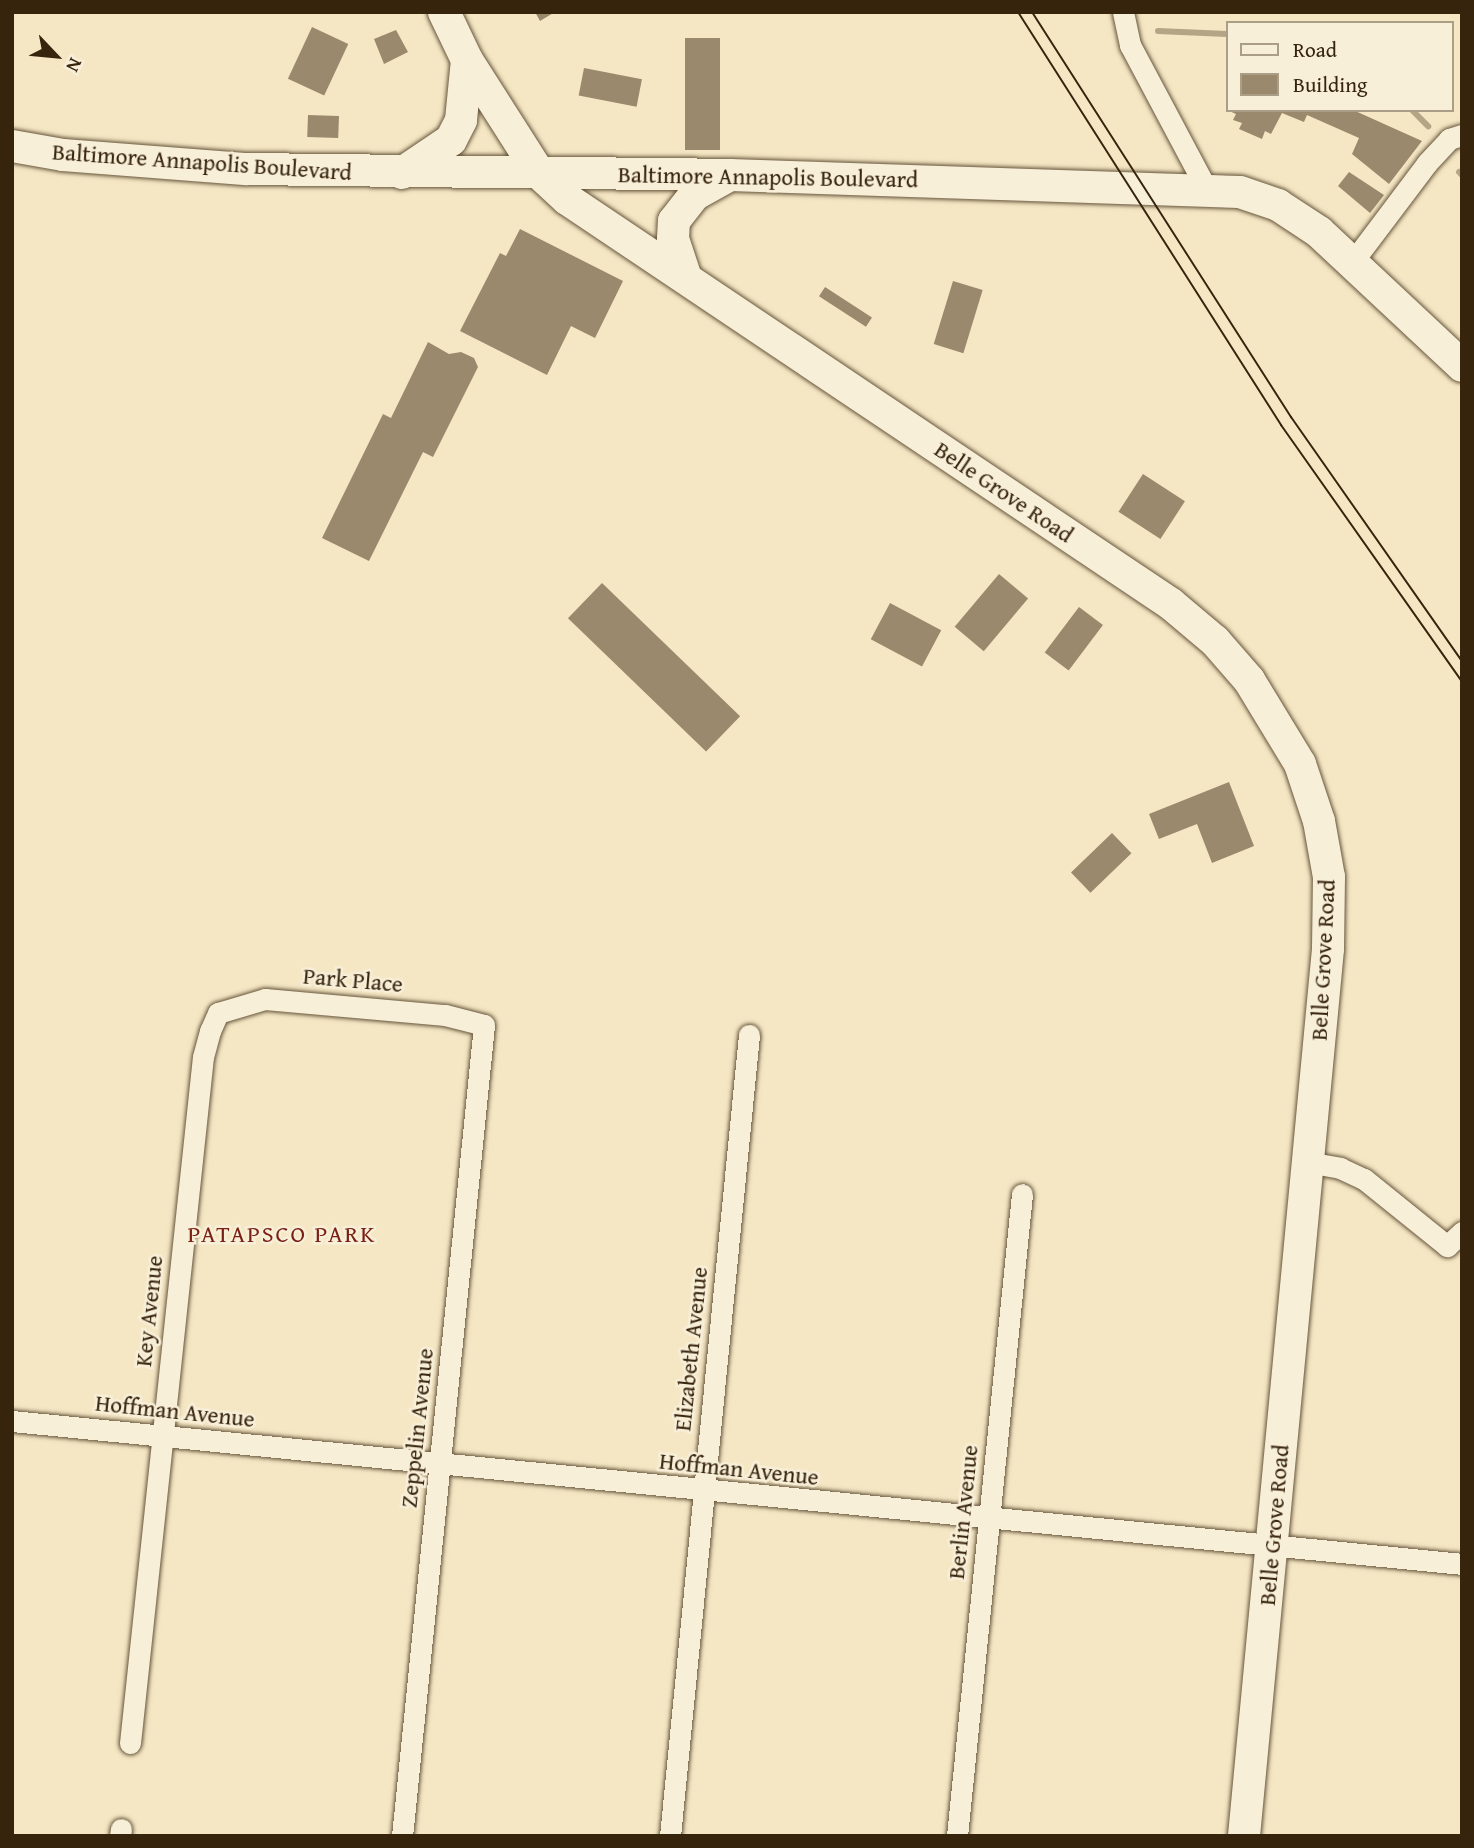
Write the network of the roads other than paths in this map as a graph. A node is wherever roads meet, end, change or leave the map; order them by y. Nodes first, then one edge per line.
1 (444, 12) edge
2 (1123, 12) edge
3 (467, 60) junction
4 (1462, 135) edge
5 (12, 146) edge
6 (402, 173) junction
7 (539, 173) junction
8 (730, 175) junction
9 (1206, 188) junction
10 (1354, 260) junction
11 (686, 278) junction
12 (1462, 366) edge
13 (219, 1013) joint
14 (484, 1025) joint
15 (749, 1035) dead end
16 (1307, 1163) junction
17 (1022, 1194) dead end
18 (1462, 1232) edge
19 (12, 1421) edge
20 (162, 1436) junction
21 (440, 1465) junction
22 (704, 1492) junction
23 (989, 1519) junction
24 (1272, 1546) junction
25 (1462, 1563) edge
26 (130, 1743) dead end
27 (402, 1836) edge
28 (670, 1836) edge
29 (957, 1836) edge
30 (1244, 1836) edge

1 - 3 main road, Belle Grove Road
2 - 9 street
3 - 6 main road
3 - 7 main road, Belle Grove Road
4 - 10 street
5 - 6 main road, Baltimore Annapolis Boulevard
6 - 7 main road, Baltimore Annapolis Boulevard
7 - 8 main road, Baltimore Annapolis Boulevard
7 - 11 main road, Belle Grove Road
8 - 9 main road, Baltimore Annapolis Boulevard
8 - 11 main road
9 - 10 main road, Baltimore Annapolis Boulevard
10 - 12 main road, Baltimore Annapolis Boulevard
11 - 16 main road, Belle Grove Road
13 - 14 street, Park Place
13 - 20 street, Key Avenue
14 - 21 street, Zeppelin Avenue
15 - 22 street, Elizabeth Avenue
16 - 18 street
16 - 24 main road, Belle Grove Road
17 - 23 street, Berlin Avenue
19 - 20 street, Hoffman Avenue
20 - 21 street, Hoffman Avenue
20 - 26 street, Key Avenue
21 - 22 street, Hoffman Avenue
21 - 27 street, Zeppelin Avenue
22 - 23 street, Hoffman Avenue
22 - 28 street, Elizabeth Avenue
23 - 24 street, Hoffman Avenue
23 - 29 street, Berlin Avenue
24 - 25 street, Hoffman Avenue
24 - 30 main road, Belle Grove Road

